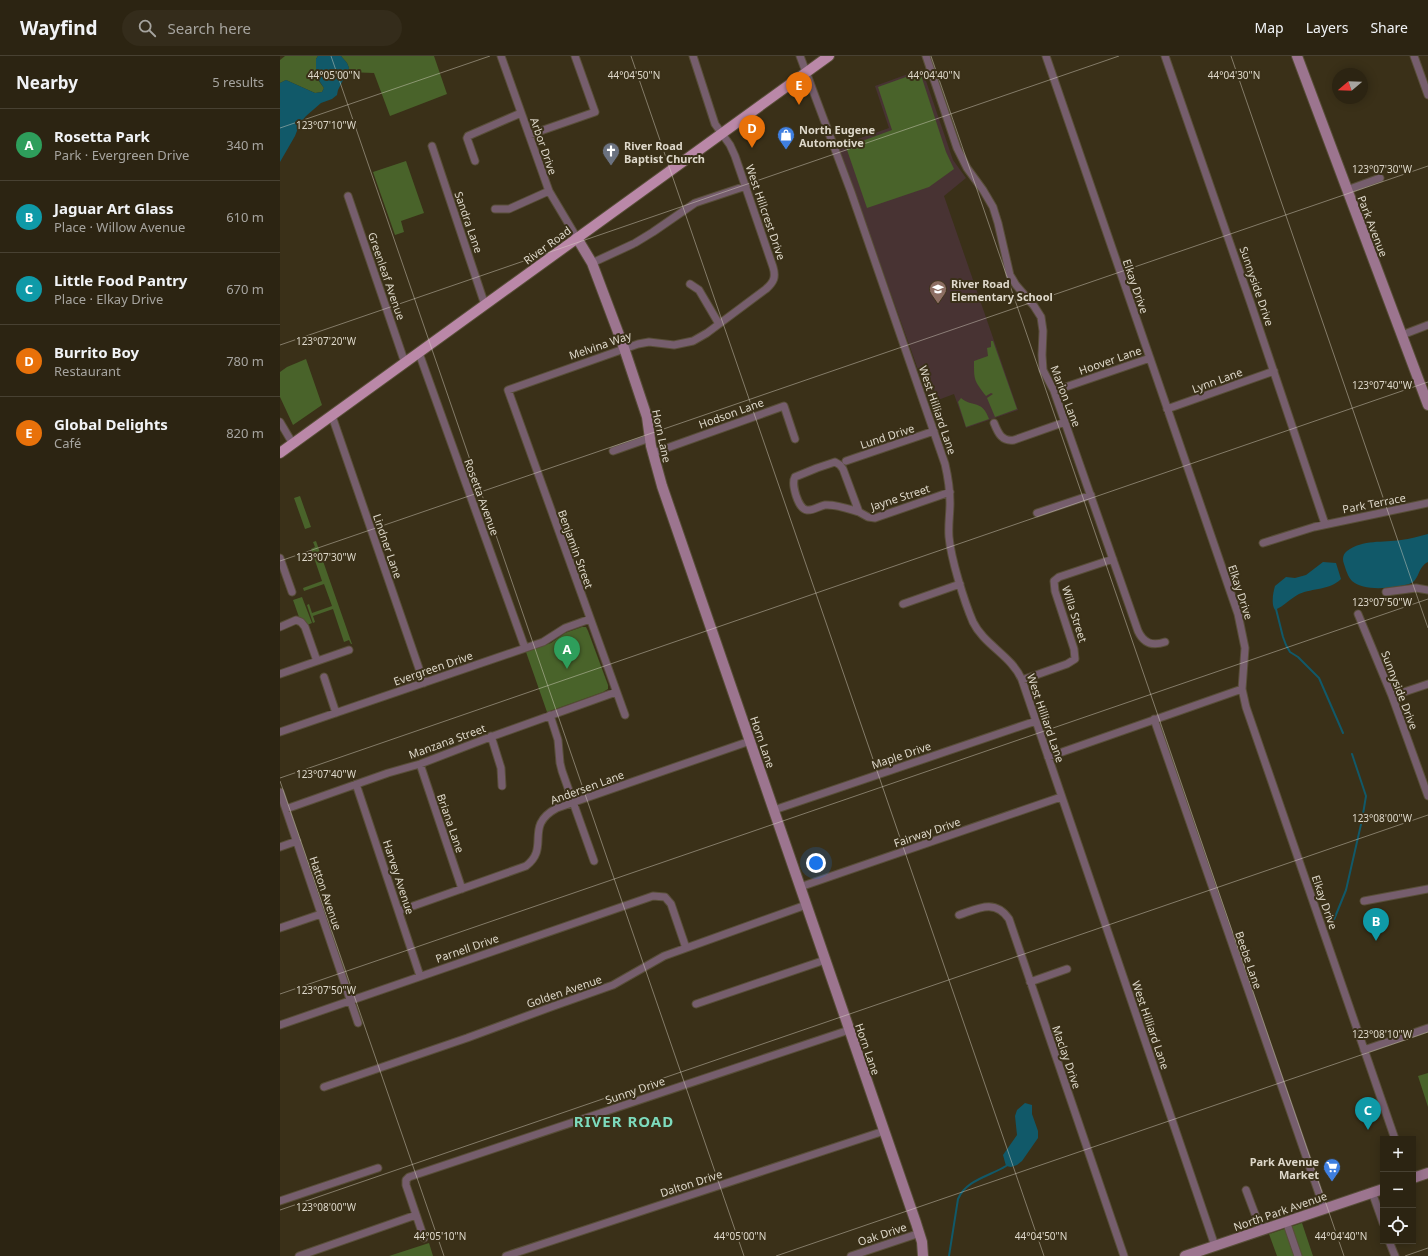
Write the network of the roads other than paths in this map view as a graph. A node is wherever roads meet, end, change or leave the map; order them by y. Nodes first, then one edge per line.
1 (501, 56) edge
2 (576, 56) edge
3 (693, 56) edge
4 (800, 56) edge
5 (829, 56) edge
6 (926, 56) edge
7 (1046, 56) edge
8 (1165, 56) edge
9 (1297, 56) edge
10 (1414, 56) edge
11 (806, 73) junction
12 (1428, 95) edge
13 (521, 113) junction
14 (722, 134) junction
15 (529, 135) junction
16 (432, 146) dead end
17 (475, 161) dead end
18 (1380, 178) dead end
19 (746, 186) junction
20 (1347, 190) junction
21 (549, 191) junction
22 (348, 196) dead end
23 (495, 209) dead end
24 (577, 238) junction
25 (592, 263) junction
26 (775, 277) joint
27 (690, 284) dead end
28 (485, 305) junction
29 (719, 324) junction
30 (1428, 325) edge
31 (1402, 335) junction
32 (624, 348) junction
33 (418, 353) junction
34 (1150, 358) junction
35 (405, 363) junction
36 (1274, 371) junction
37 (508, 390) joint
38 (1054, 391) junction
39 (1428, 405) edge
40 (1167, 409) junction
41 (332, 416) junction
42 (280, 422) edge
43 (1065, 422) junction
44 (994, 423) dead end
45 (934, 431) junction
46 (650, 438) junction
47 (795, 439) dead end
48 (293, 444) junction
49 (613, 451) dead end
50 (280, 453) edge
51 (653, 453) junction
52 (846, 461) dead end
53 (950, 492) junction
54 (1091, 495) junction
55 (1428, 503) edge
56 (859, 512) junction
57 (1037, 513) dead end
58 (1325, 524) junction
59 (1263, 543) dead end
60 (280, 558) edge
61 (1113, 559) junction
62 (960, 584) junction
63 (1428, 590) edge
64 (292, 592) dead end
65 (1386, 592) dead end
66 (903, 604) dead end
67 (1358, 614) dead end
68 (590, 619) junction
69 (280, 626) edge
70 (1165, 642) dead end
71 (525, 648) junction
72 (349, 650) dead end
73 (317, 661) junction
74 (280, 674) edge
75 (324, 677) dead end
76 (1022, 680) junction
77 (424, 683) junction
78 (1428, 684) edge
79 (1242, 689) junction
80 (616, 692) junction
81 (1392, 696) junction
82 (336, 713) junction
83 (550, 715) junction
84 (625, 715) dead end
85 (1154, 719) junction
86 (1036, 721) junction
87 (280, 732) edge
88 (491, 736) junction
89 (750, 741) junction
90 (1048, 756) junction
91 (420, 764) junction
92 (356, 784) junction
93 (502, 786) dead end
94 (280, 792) edge
95 (1428, 796) edge
96 (1061, 797) junction
97 (574, 802) junction
98 (286, 809) junction
99 (774, 810) junction
100 (297, 841) junction
101 (280, 847) edge
102 (594, 861) dead end
103 (800, 887) junction
104 (1428, 888) edge
105 (462, 889) junction
106 (1364, 901) dead end
107 (806, 905) junction
108 (399, 911) junction
109 (321, 914) junction
110 (959, 915) dead end
111 (280, 928) edge
112 (686, 948) junction
113 (825, 960) junction
114 (1067, 969) dead end
115 (420, 976) junction
116 (1030, 982) junction
117 (350, 1001) junction
118 (696, 1004) dead end
119 (358, 1023) dead end
120 (280, 1025) edge
121 (1428, 1028) edge
122 (849, 1030) junction
123 (1364, 1050) junction
124 (324, 1087) dead end
125 (884, 1131) junction
126 (1394, 1136) edge
127 (378, 1168) dead end
128 (1428, 1173) edge
129 (1416, 1177) edge
130 (1246, 1190) dead end
131 (1380, 1190) edge
132 (1372, 1192) junction
133 (280, 1202) edge
134 (1324, 1208) junction
135 (416, 1215) junction
136 (1380, 1215) edge
137 (1286, 1222) junction
138 (1261, 1230) junction
139 (920, 1233) junction
140 (424, 1238) dead end
141 (1391, 1244) edge
142 (1215, 1246) junction
143 (299, 1256) edge
144 (506, 1256) edge
145 (851, 1256) edge
146 (923, 1256) edge
147 (1124, 1256) edge
148 (1185, 1256) edge
149 (1298, 1256) edge
150 (1395, 1256) edge

1 - 13 street, Arbor Drive
2 - 15 street
3 - 14 street, West Hillcrest Drive
4 - 11 street, West Hilliard Lane
5 - 11 main road, River Road
6 - 38 street, Marion Lane
7 - 34 street, Elkay Drive
8 - 36 street, Sunnyside Drive
9 - 20 street, Park Avenue
10 - 12 street
11 - 14 main road, River Road
11 - 45 street, West Hilliard Lane
13 - 15 street, Arbor Drive
13 - 17 street
14 - 19 street, West Hillcrest Drive
14 - 24 main road, River Road
15 - 21 street, Arbor Drive
16 - 28 street, Sandra Lane
18 - 20 street
19 - 25 street
19 - 26 street, West Hillcrest Drive
20 - 31 street, Park Avenue
21 - 23 street
21 - 24 street, Arbor Drive
22 - 35 street, Greenleaf Avenue
24 - 25 street, Horn Lane
24 - 28 main road, River Road
25 - 32 street, Horn Lane
26 - 29 street, Melvina Way
27 - 29 street
28 - 33 main road, River Road
29 - 32 street, Melvina Way
30 - 31 street
31 - 39 street, Park Avenue
32 - 37 street, Melvina Way
32 - 46 street, Horn Lane
33 - 35 main road, River Road
33 - 71 street, Rosetta Avenue
34 - 38 street, Hoover Lane
34 - 40 street, Elkay Drive
35 - 41 main road, River Road
36 - 40 street, Lynn Lane
36 - 58 street, Sunnyside Drive
37 - 68 street, Benjamin Street
38 - 43 street, Marion Lane
40 - 79 street, Elkay Drive
41 - 48 main road, River Road
41 - 77 street, Lindner Lane
42 - 48 street
43 - 44 street
43 - 54 street, Marion Lane
45 - 52 street, Lund Drive
45 - 53 street, West Hilliard Lane
46 - 49 street
46 - 51 street, Horn Lane
47 - 51 street, Hodson Lane
48 - 50 main road, River Road
51 - 89 street, Horn Lane
53 - 56 street, Jayne Street
53 - 62 street, West Hilliard Lane
54 - 57 street
54 - 61 street, Marion Lane
55 - 58 street, Park Terrace
56 - 56 street, Jayne Street
58 - 59 street, Park Terrace
60 - 64 street
61 - 70 street, Marion Lane
61 - 76 street, Willa Street
62 - 66 street
62 - 76 street, West Hilliard Lane
63 - 65 street
67 - 81 street, Sunnyside Drive
68 - 71 street, Evergreen Drive
68 - 80 street, Benjamin Street
69 - 73 street
71 - 77 street, Evergreen Drive
72 - 73 street
73 - 74 street
75 - 82 street
76 - 86 street, West Hilliard Lane
77 - 82 street, Evergreen Drive
78 - 81 street
79 - 85 street
79 - 123 street, Elkay Drive
80 - 83 street, Manzana Street
80 - 84 street, Benjamin Street
81 - 95 street, Sunnyside Drive
82 - 87 street, Evergreen Drive
83 - 88 street, Manzana Street
83 - 97 street
85 - 90 street
85 - 134 street, Beebe Lane
86 - 90 street, West Hilliard Lane
86 - 99 street, Maple Drive
88 - 91 street, Manzana Street
88 - 93 street
89 - 97 street, Andersen Lane
89 - 99 street, Horn Lane
90 - 96 street, West Hilliard Lane
91 - 92 street, Manzana Street
91 - 105 street, Briana Lane
92 - 98 street, Manzana Street
92 - 108 street, Harvey Avenue
94 - 98 street, Hatton Avenue
96 - 103 street, Fairway Drive
96 - 142 street, West Hilliard Lane
97 - 102 street
97 - 105 street, Andersen Lane
98 - 100 street, Hatton Avenue
99 - 103 street, Horn Lane
100 - 101 street
100 - 109 street, Hatton Avenue
103 - 107 street, Horn Lane
104 - 106 street
105 - 108 street, Andersen Lane
107 - 112 street, Golden Avenue
107 - 113 street, Horn Lane
108 - 115 street, Harvey Avenue
109 - 111 street
109 - 117 street, Hatton Avenue
110 - 116 street, Maclay Drive
112 - 115 street, Parnell Drive
112 - 124 street, Golden Avenue
113 - 118 street
113 - 122 street, Horn Lane
114 - 116 street
115 - 117 street, Parnell Drive
116 - 147 street, Maclay Drive
117 - 119 street, Hatton Avenue
117 - 120 street, Parnell Drive
121 - 123 street
122 - 125 street, Horn Lane
122 - 135 street, Sunny Drive
123 - 126 street, Elkay Drive
125 - 139 street, Horn Lane
125 - 144 street, Dalton Drive
127 - 133 street
128 - 129 street
130 - 138 street
131 - 132 street, North Park Avenue
132 - 134 street, North Park Avenue
132 - 136 street
134 - 137 street, North Park Avenue
135 - 140 street
135 - 143 street
137 - 138 street, North Park Avenue
137 - 149 street
138 - 142 street, North Park Avenue
139 - 145 street, Oak Drive
139 - 146 street, Horn Lane
141 - 150 street
142 - 148 street, North Park Avenue

